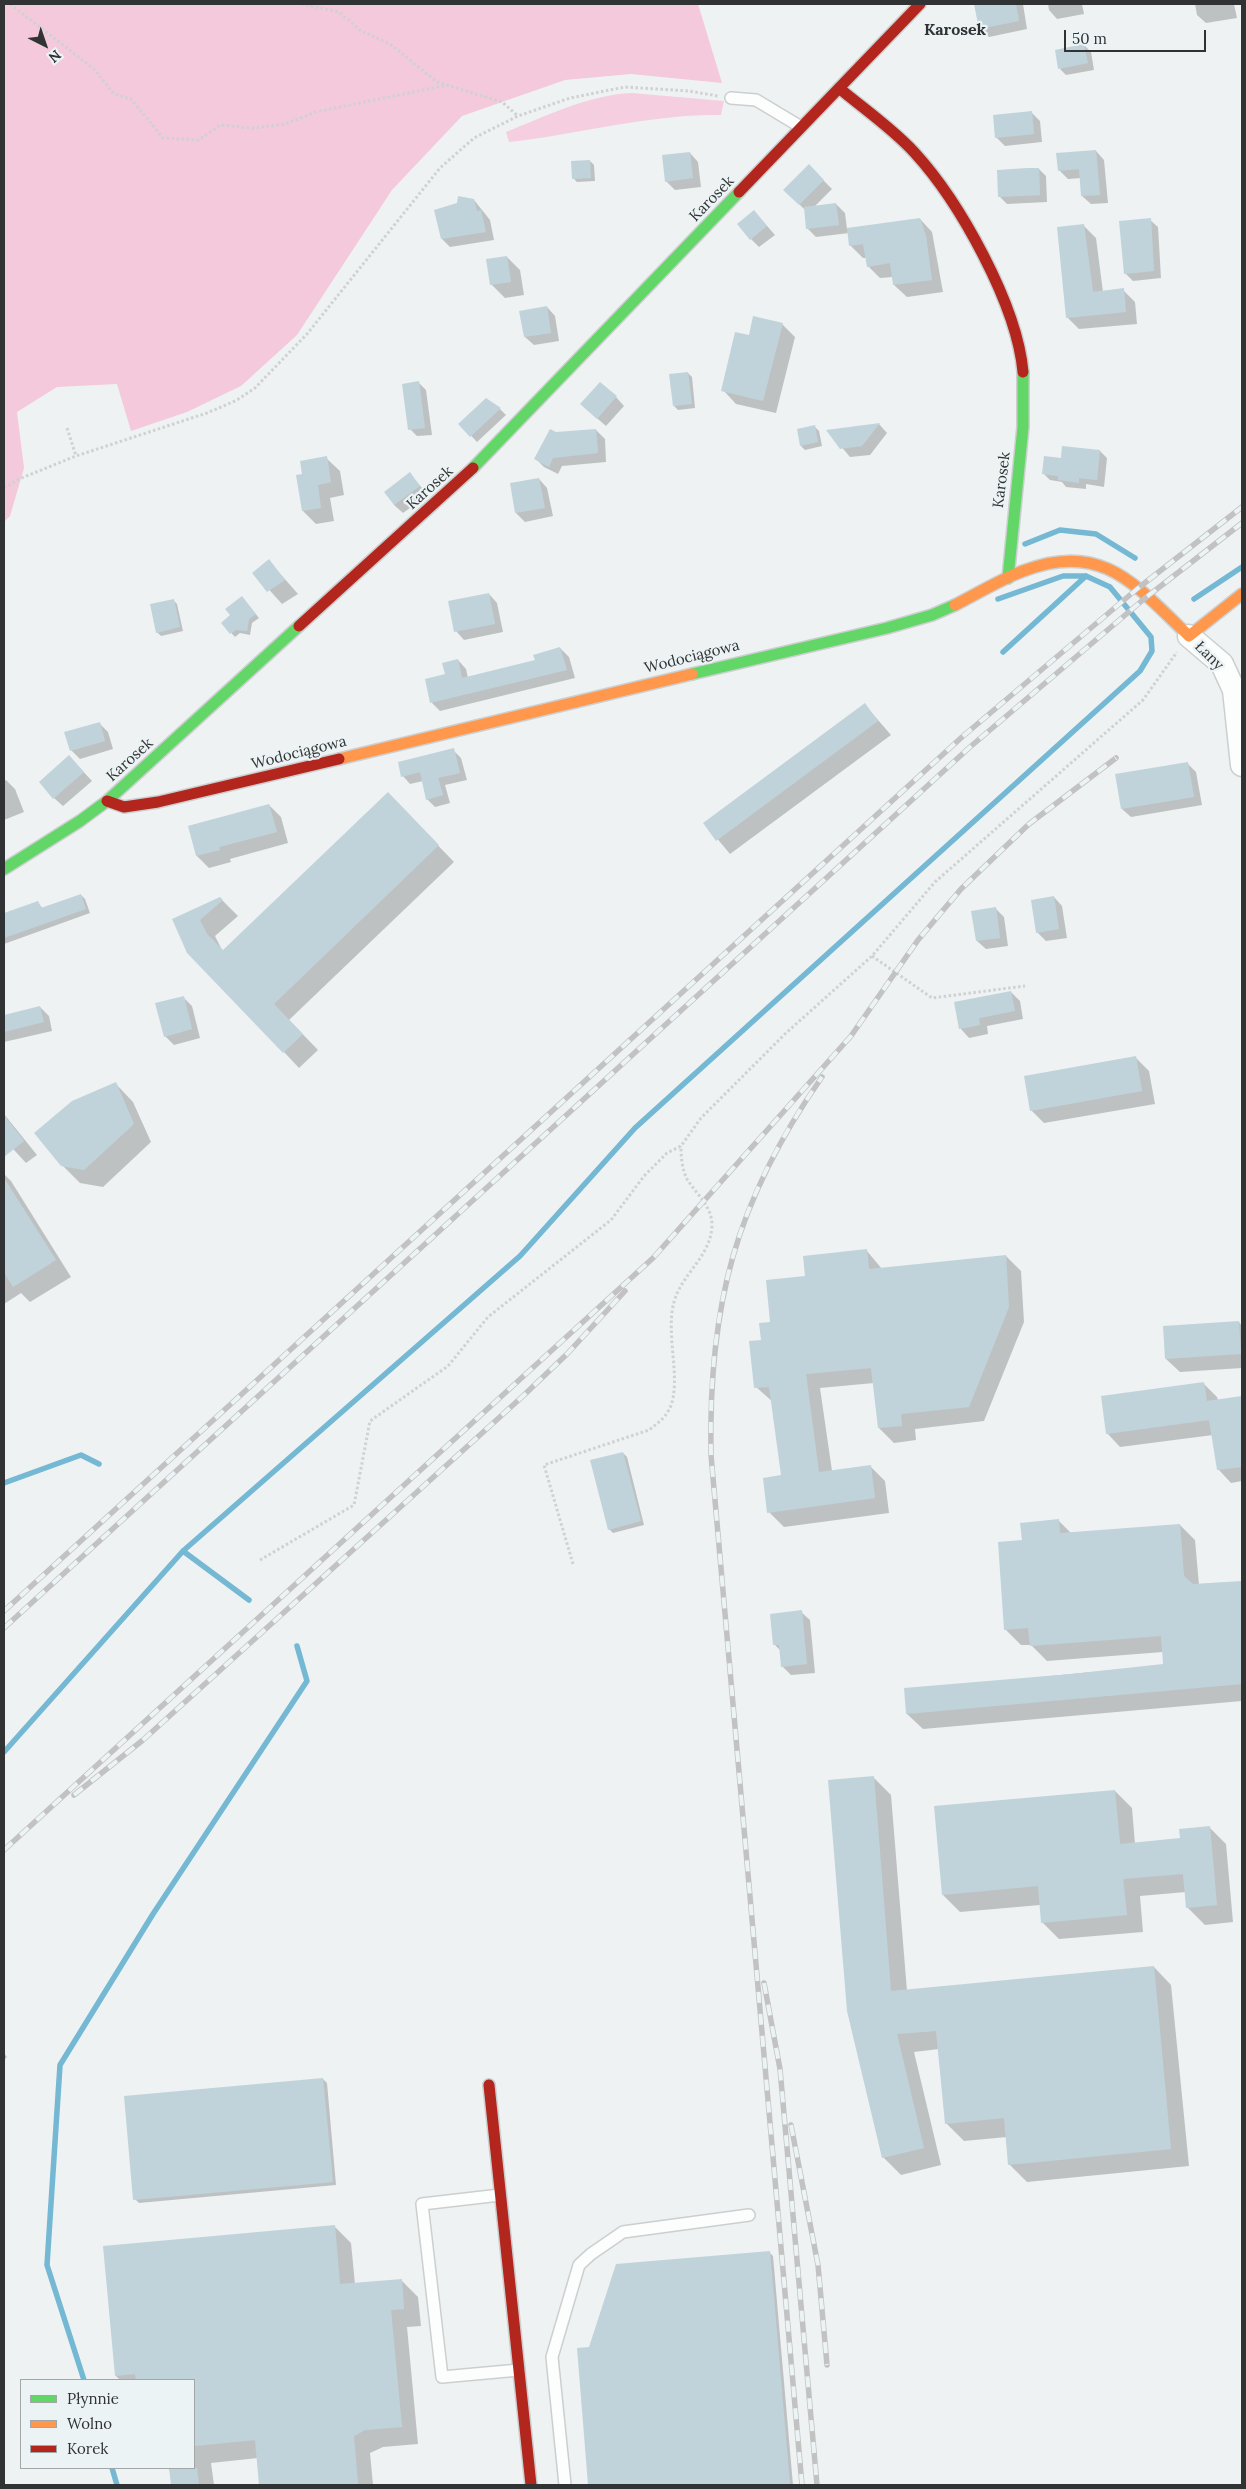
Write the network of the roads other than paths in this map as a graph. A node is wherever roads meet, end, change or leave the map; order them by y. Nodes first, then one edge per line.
1 (920, 4) edge
2 (838, 88) junction
3 (731, 98) road end
4 (801, 127) junction
5 (1008, 578) junction
6 (1242, 594) edge
7 (1188, 636) junction
8 (1242, 765) edge
9 (107, 801) junction
10 (4, 869) edge
11 (489, 2085) dead end
12 (500, 2195) junction
13 (749, 2215) dead end
14 (519, 2370) junction
15 (531, 2485) edge
16 (565, 2485) edge

1 - 2 street, Karosek
2 - 4 street, Karosek
2 - 5 street, Karosek
3 - 4 lane
4 - 9 street, Karosek
5 - 7 street, Wodociągowa
5 - 9 street, Wodociągowa
6 - 7 street
7 - 8 street, Łany
9 - 10 street, Karosek
11 - 12 street
12 - 14 street
12 - 14 lane
13 - 16 lane
14 - 15 street

